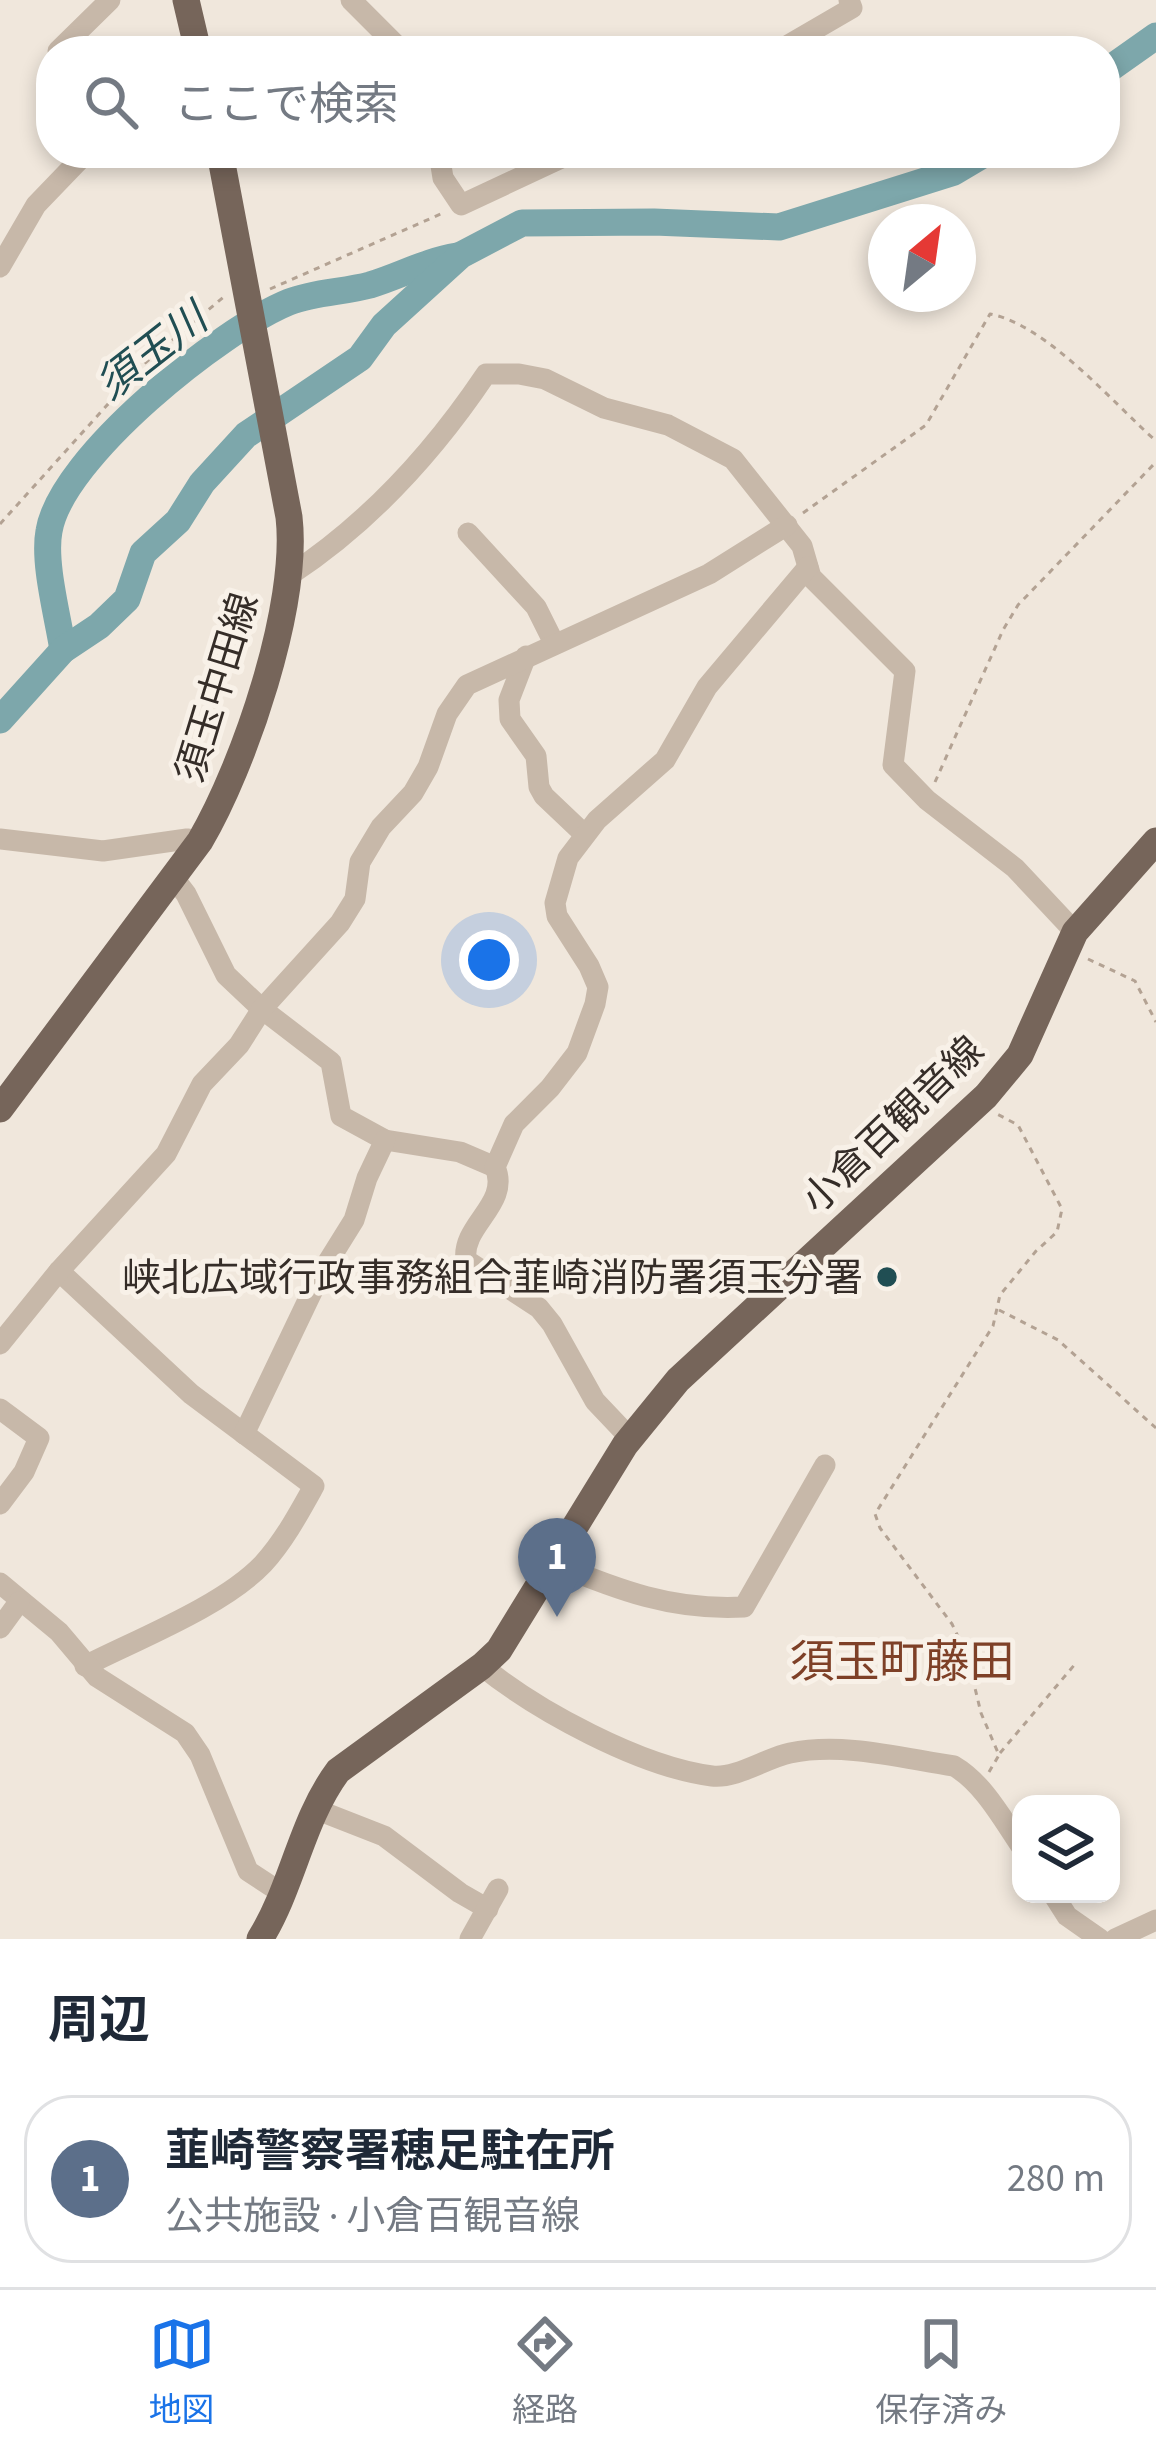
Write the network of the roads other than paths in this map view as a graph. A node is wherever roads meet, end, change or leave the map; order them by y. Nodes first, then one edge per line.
1 (110, 0) edge
2 (187, 0) edge
3 (351, 0) edge
4 (856, 3) edge
5 (73, 36) edge
6 (195, 36) edge
7 (387, 36) edge
8 (802, 36) edge
9 (72, 168) edge
10 (222, 168) edge
11 (441, 168) edge
12 (540, 168) edge
13 (0, 267) edge
14 (787, 525) junction
15 (468, 533) dead end
16 (808, 567) junction
17 (290, 575) junction
18 (554, 643) junction
19 (526, 656) junction
20 (584, 833) junction
21 (0, 838) edge
22 (200, 841) junction
23 (1156, 841) edge
24 (173, 877) junction
25 (1073, 938) junction
26 (262, 1009) junction
27 (0, 1109) edge
28 (385, 1140) junction
29 (495, 1167) junction
30 (59, 1271) junction
31 (0, 1344) edge
32 (0, 1409) edge
33 (244, 1434) junction
34 (631, 1439) junction
35 (825, 1465) dead end
36 (0, 1504) edge
37 (553, 1562) junction
38 (0, 1583) edge
39 (19, 1602) junction
40 (0, 1628) edge
41 (85, 1666) junction
42 (482, 1666) junction
43 (315, 1809) junction
44 (1012, 1833) edge
45 (284, 1894) junction
46 (1059, 1903) edge
47 (1156, 1920) edge
48 (260, 1939) edge
49 (470, 1939) edge
50 (1100, 1939) edge
51 (1115, 1939) edge

1 - 5 street
2 - 6 main road
3 - 7 street
4 - 8 street
9 - 13 street
10 - 17 main road, 須玉中田線
11 - 12 street
14 - 16 street
14 - 17 street
14 - 18 street
15 - 18 street
16 - 20 street
16 - 25 street
17 - 22 main road, 須玉中田線
18 - 19 street
19 - 20 street
19 - 26 street
20 - 29 street
21 - 22 street
22 - 24 main road, 須玉中田線
23 - 25 main road, 小倉百観音線
24 - 26 street
24 - 27 main road, 須玉中田線
25 - 34 main road, 小倉百観音線
26 - 28 street
26 - 30 street
28 - 29 street
28 - 33 street
29 - 34 street
30 - 31 street
30 - 33 street
32 - 36 street
33 - 41 street
34 - 37 main road, 小倉百観音線
35 - 37 street
37 - 42 main road, 小倉百観音線
38 - 39 street
39 - 40 street
39 - 41 street
41 - 45 street
42 - 43 main road, 小倉百観音線
42 - 44 street
43 - 45 main road, 小倉百観音線
43 - 49 street
45 - 48 main road, 小倉百観音線
46 - 50 street
47 - 51 street

